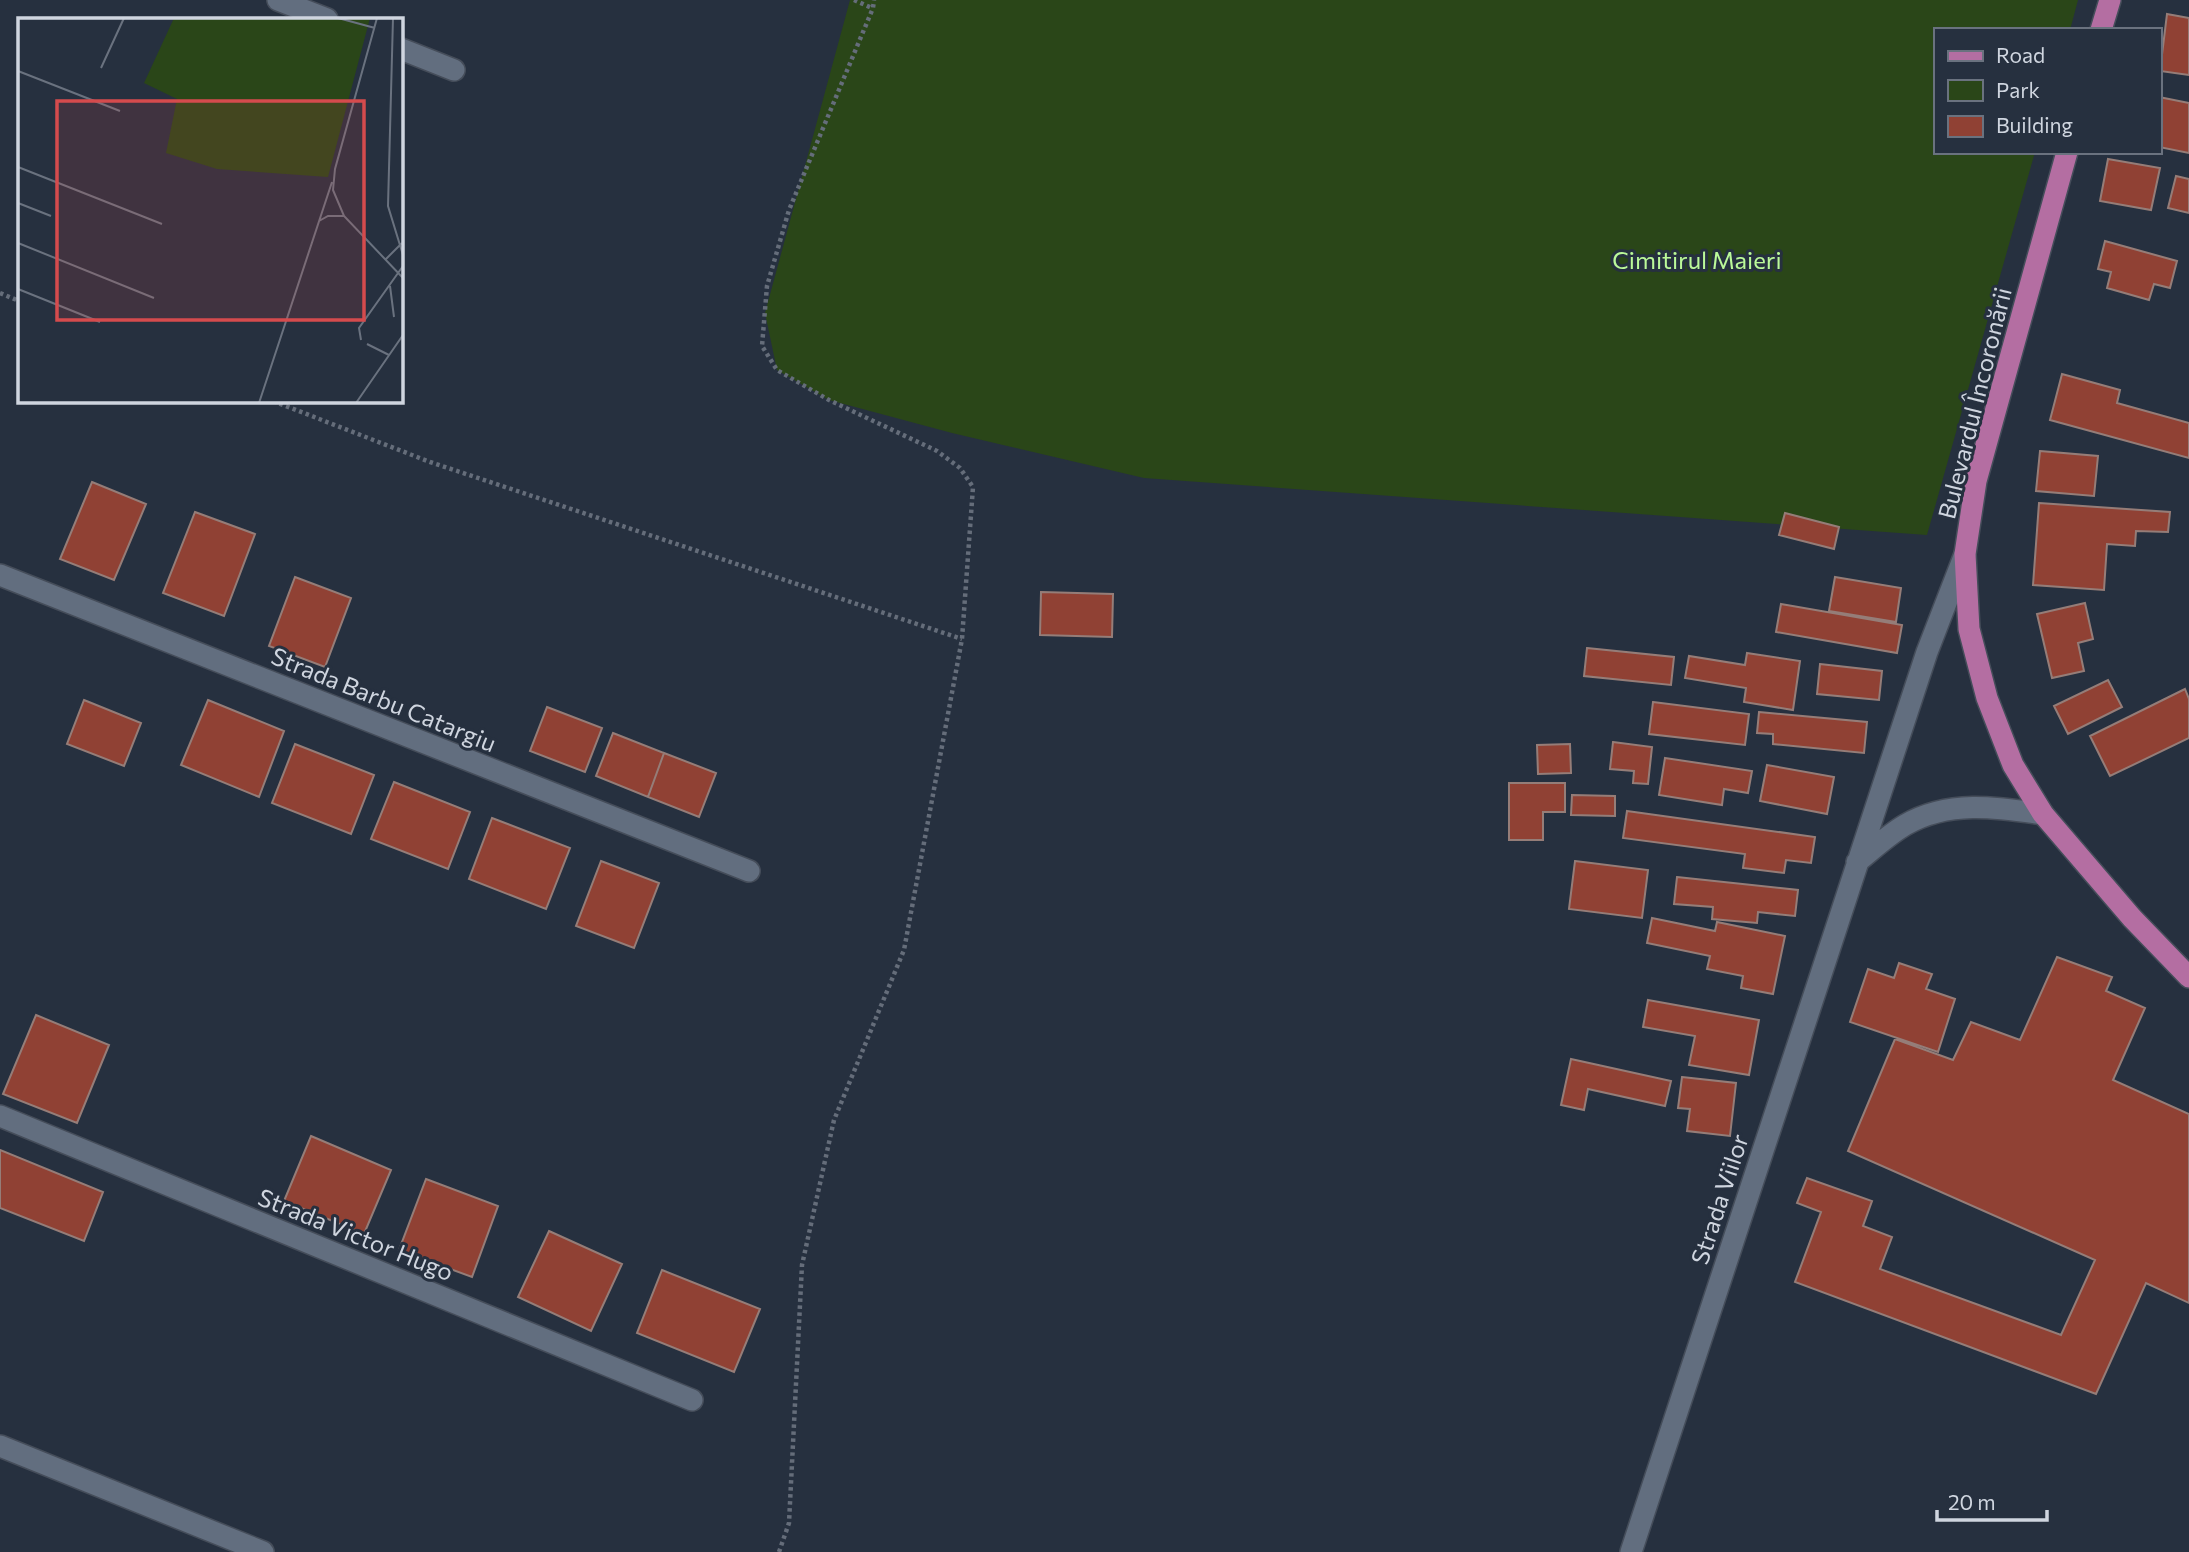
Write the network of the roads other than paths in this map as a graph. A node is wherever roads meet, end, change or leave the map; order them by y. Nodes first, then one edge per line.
1 (278, 0) edge
2 (2110, 0) edge
3 (324, 18) edge
4 (2102, 28) edge
5 (402, 48) edge
6 (454, 70) dead end
7 (2066, 154) edge
8 (1965, 554) junction
9 (0, 575) edge
10 (2043, 814) junction
11 (1857, 862) junction
12 (749, 871) dead end
13 (2189, 977) edge
14 (0, 1116) edge
15 (692, 1400) dead end
16 (0, 1446) edge
17 (262, 1552) edge
18 (1631, 1552) edge

1 - 3 street
2 - 4 main road
5 - 6 street
7 - 8 main road, Bulevardul Încoronării
8 - 10 main road, Bulevardul Încoronării
8 - 11 street, Strada Viilor
9 - 12 street, Strada Barbu Catargiu
10 - 11 street
10 - 13 main road, Bulevardul Încoronării
11 - 18 street, Strada Viilor
14 - 15 street, Strada Victor Hugo
16 - 17 street

